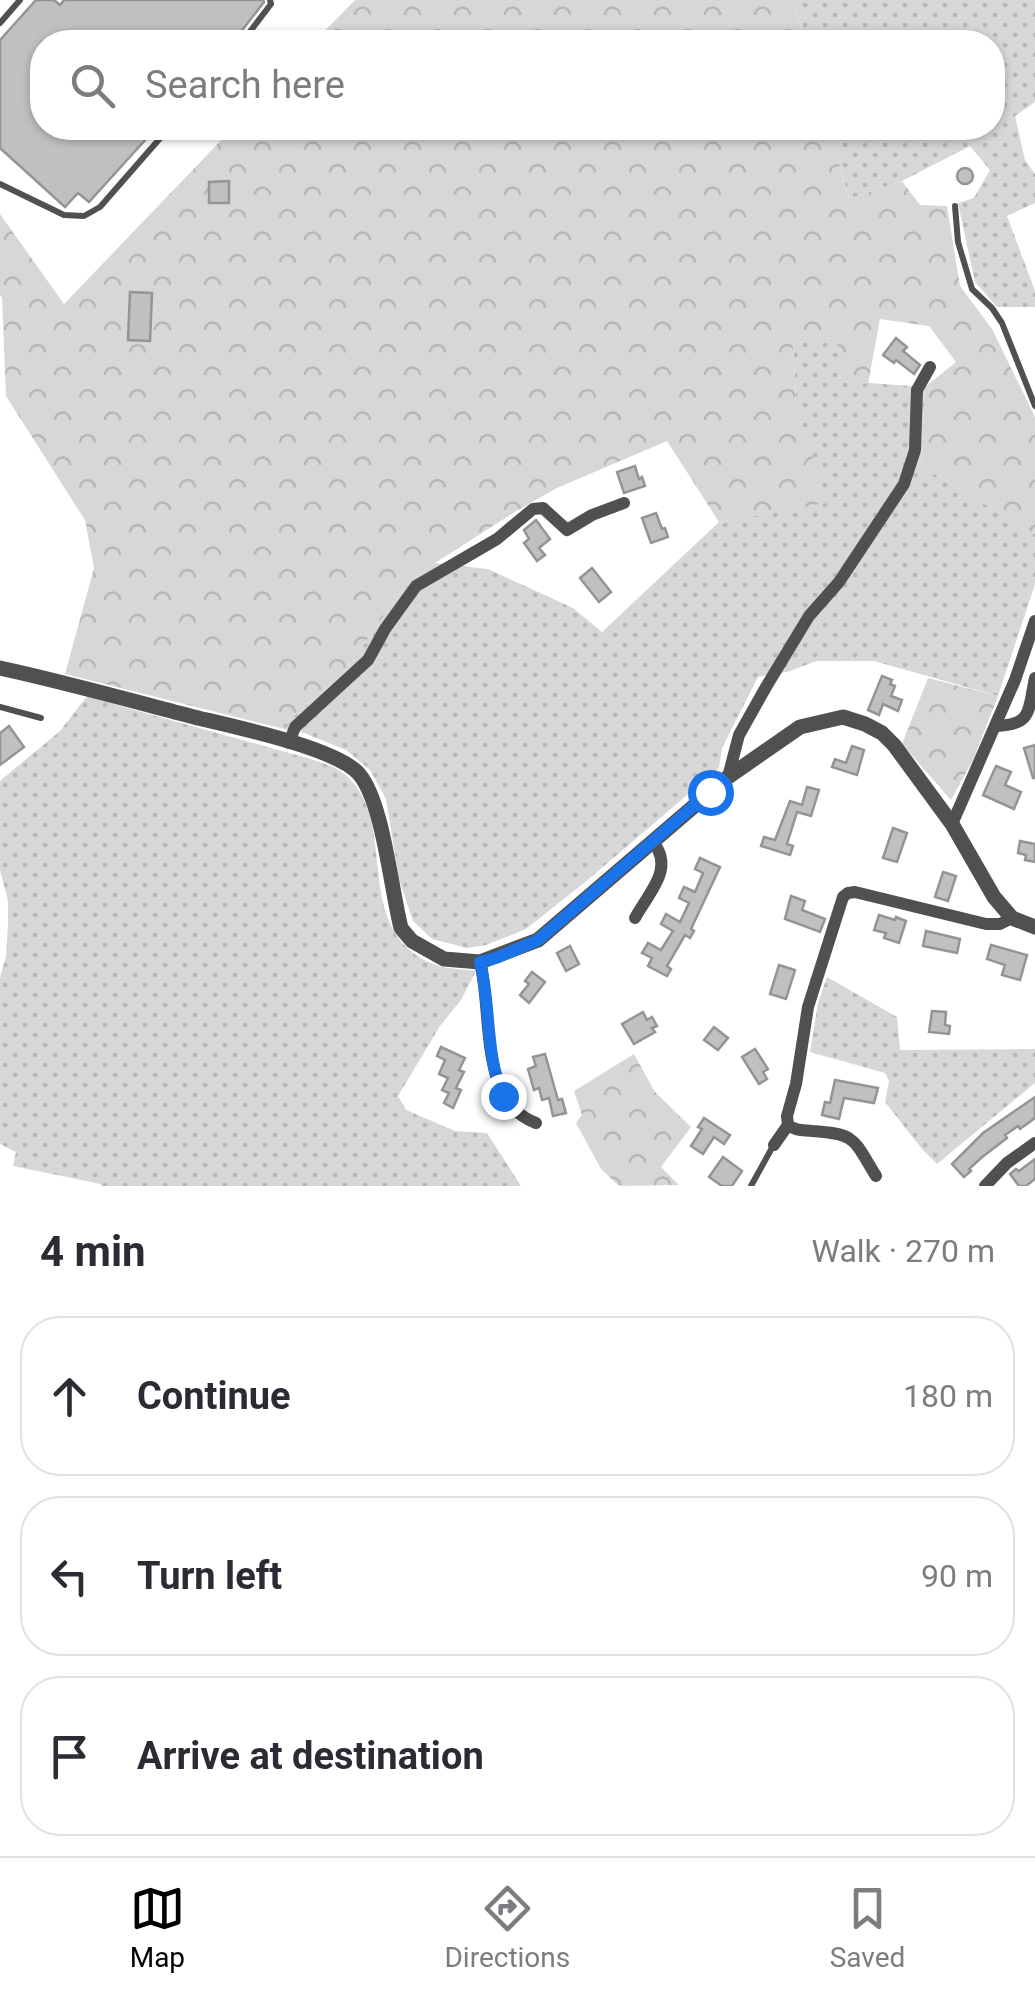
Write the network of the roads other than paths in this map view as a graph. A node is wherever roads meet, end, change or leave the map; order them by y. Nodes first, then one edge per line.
1 (270, 0) edge
2 (18, 1) edge
3 (0, 23) edge
4 (251, 30) edge
5 (160, 140) edge
6 (0, 184) edge
7 (955, 206) dead end
8 (930, 367) dead end
9 (1035, 406) edge
10 (624, 503) dead end
11 (1035, 621) edge
12 (0, 668) edge
13 (1035, 678) edge
14 (0, 707) edge
15 (41, 718) dead end
16 (996, 726) junction
17 (289, 743) junction
18 (728, 777) junction
19 (952, 824) junction
20 (654, 842) junction
21 (634, 918) dead end
22 (1012, 918) junction
23 (1035, 926) edge
24 (480, 962) junction
25 (536, 1124) dead end
26 (788, 1125) junction
27 (1035, 1143) edge
28 (774, 1145) joint
29 (876, 1176) dead end
30 (752, 1186) edge
31 (985, 1186) edge

1 - 4 lane
2 - 3 lane
5 - 6 lane
7 - 9 lane
8 - 18 street
10 - 17 street
11 - 16 street
12 - 17 street
13 - 16 street
14 - 15 lane
16 - 19 street
17 - 24 street
18 - 19 street
18 - 20 street
19 - 22 street
20 - 21 street
20 - 24 street
22 - 23 street
22 - 26 street
24 - 25 street
26 - 28 street
26 - 29 street
27 - 31 street
28 - 30 lane

